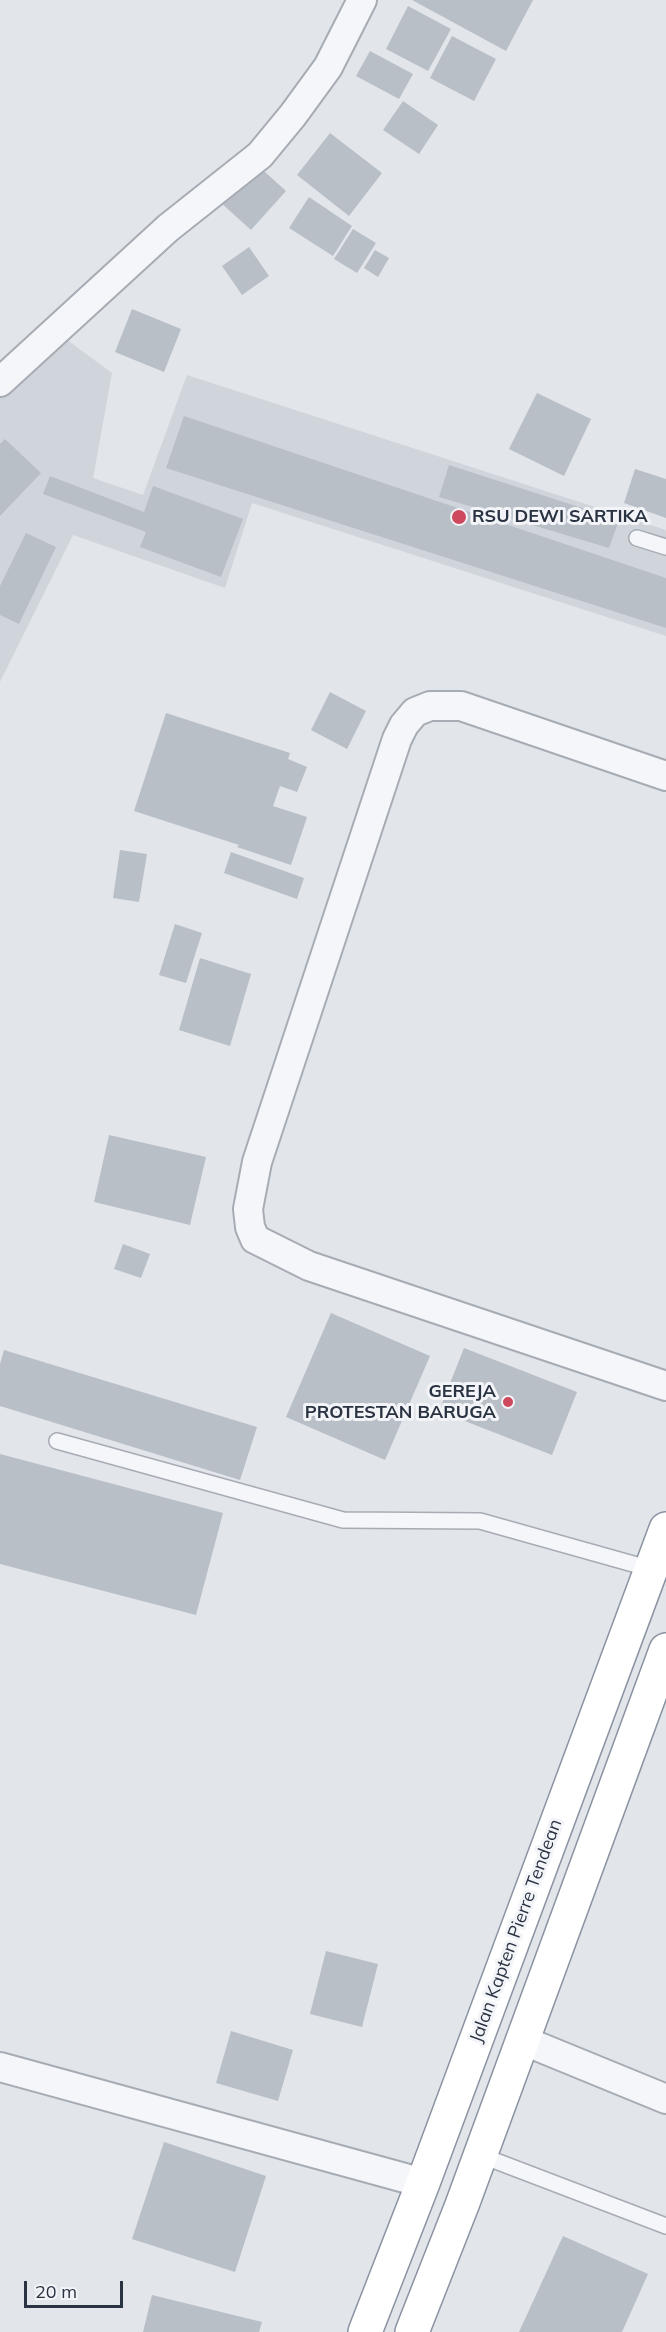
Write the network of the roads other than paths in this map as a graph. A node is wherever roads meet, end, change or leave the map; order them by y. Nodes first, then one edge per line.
1 (362, 0) edge
2 (0, 382) edge
3 (637, 538) dead end
4 (666, 547) edge
5 (666, 776) edge
6 (666, 1386) edge
7 (57, 1441) dead end
8 (666, 1529) edge
9 (651, 1569) junction
10 (666, 1650) edge
11 (522, 2040) junction
12 (0, 2067) edge
13 (666, 2099) edge
14 (480, 2155) junction
15 (423, 2183) junction
16 (666, 2226) edge
17 (365, 2332) edge
18 (412, 2332) edge

1 - 2 street
3 - 4 lane
5 - 6 street
7 - 9 lane
8 - 9 highway, Jalan Kapten Pierre Tendean
9 - 15 highway, Jalan Kapten Pierre Tendean
10 - 11 highway
11 - 13 street
11 - 14 highway
12 - 15 street
14 - 16 lane
14 - 18 highway
15 - 17 highway, Jalan Kapten Pierre Tendean

